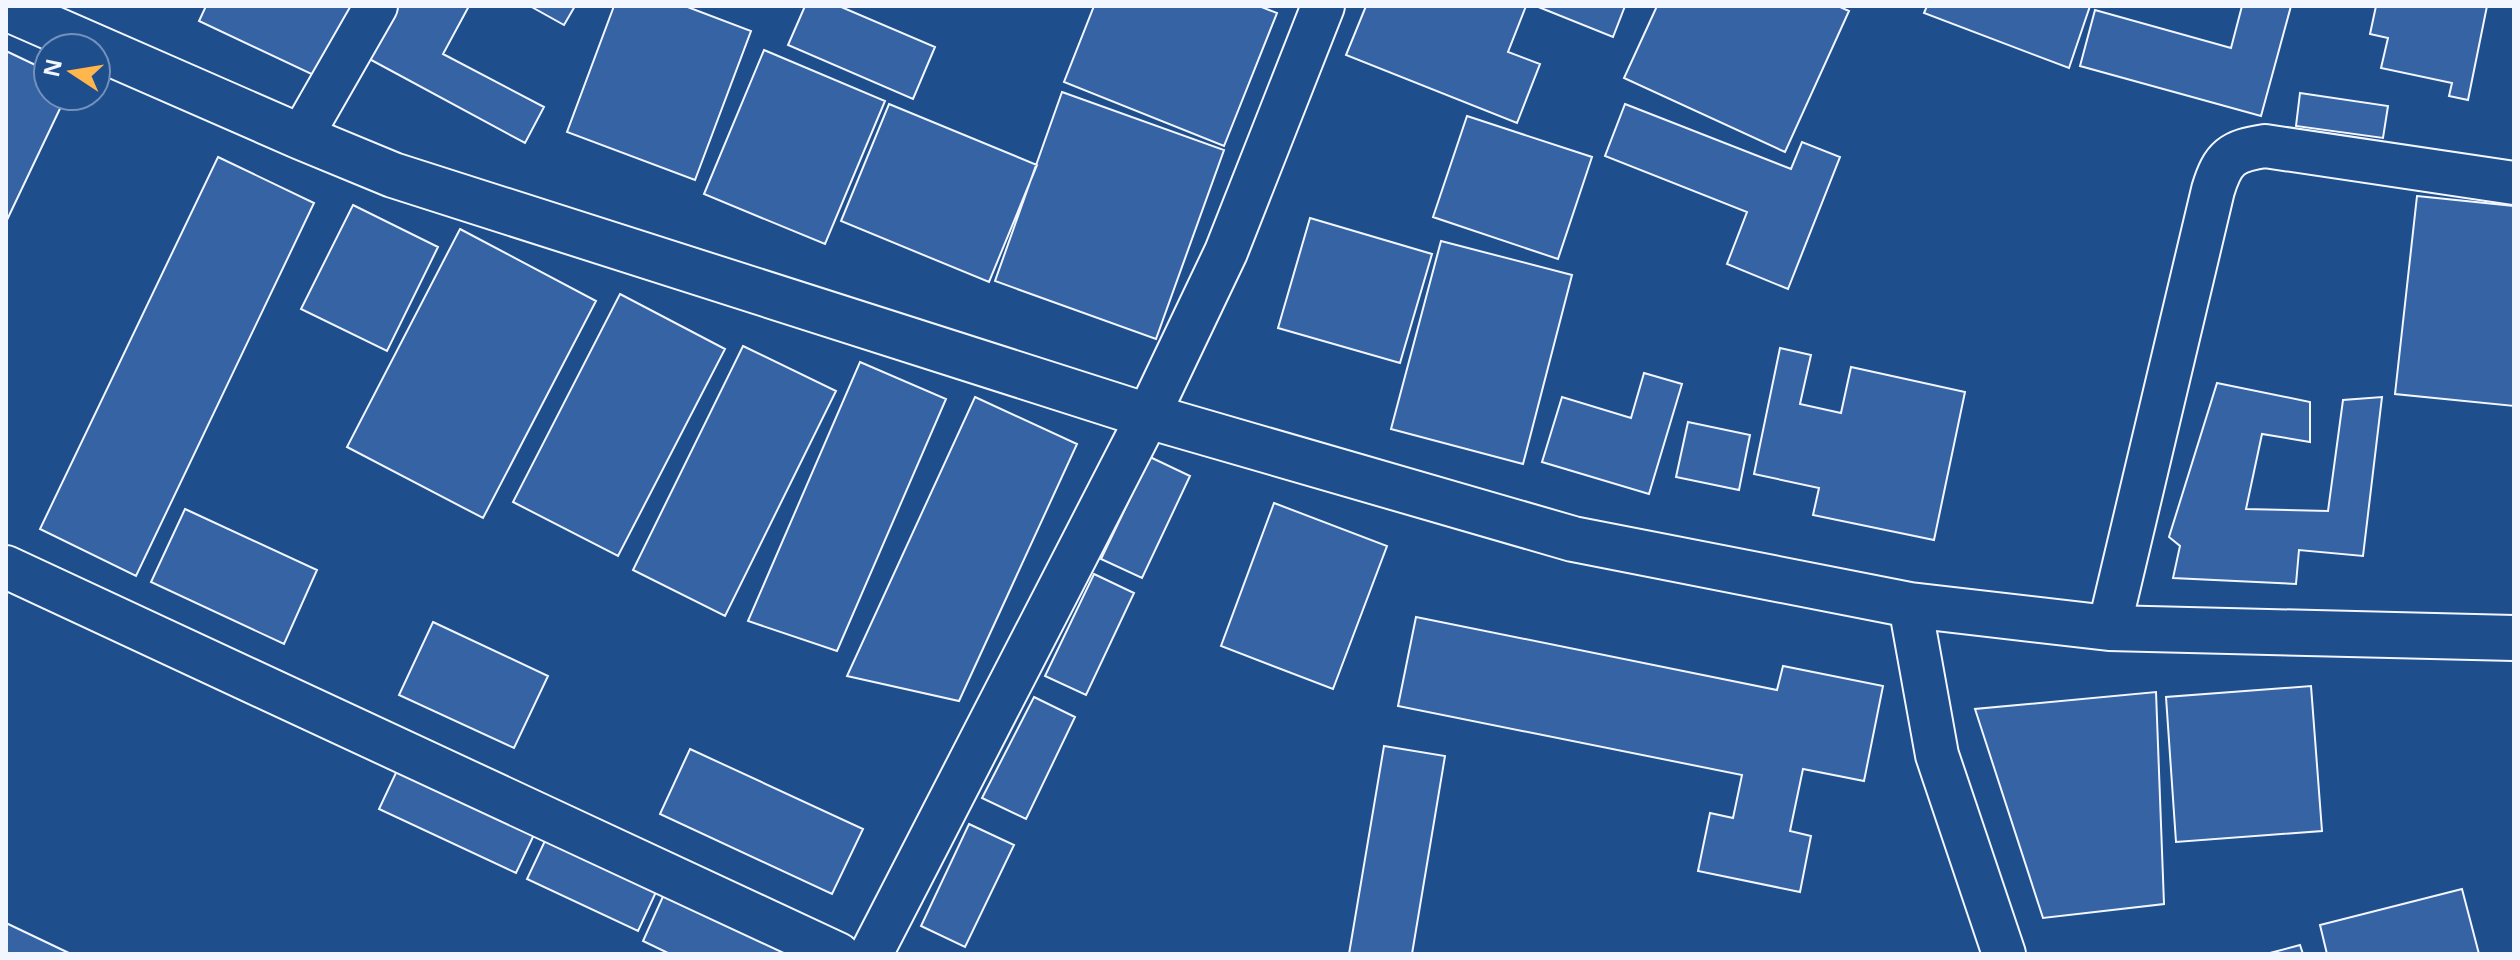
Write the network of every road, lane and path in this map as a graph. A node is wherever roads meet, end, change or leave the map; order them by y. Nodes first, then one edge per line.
1 (376, 6) edge
2 (1323, 6) edge
3 (6, 8) edge
4 (301, 137) junction
5 (2514, 183) edge
6 (1148, 416) junction
7 (6, 567) edge
8 (1910, 605) junction
9 (2109, 628) junction
10 (2514, 638) edge
11 (838, 954) edge
12 (871, 954) edge
13 (2004, 954) edge

1 - 4 street
2 - 6 street
3 - 4 main road
4 - 6 main road
5 - 9 street
6 - 8 main road
6 - 12 street
7 - 11 street
8 - 9 main road
8 - 13 street
9 - 10 main road

